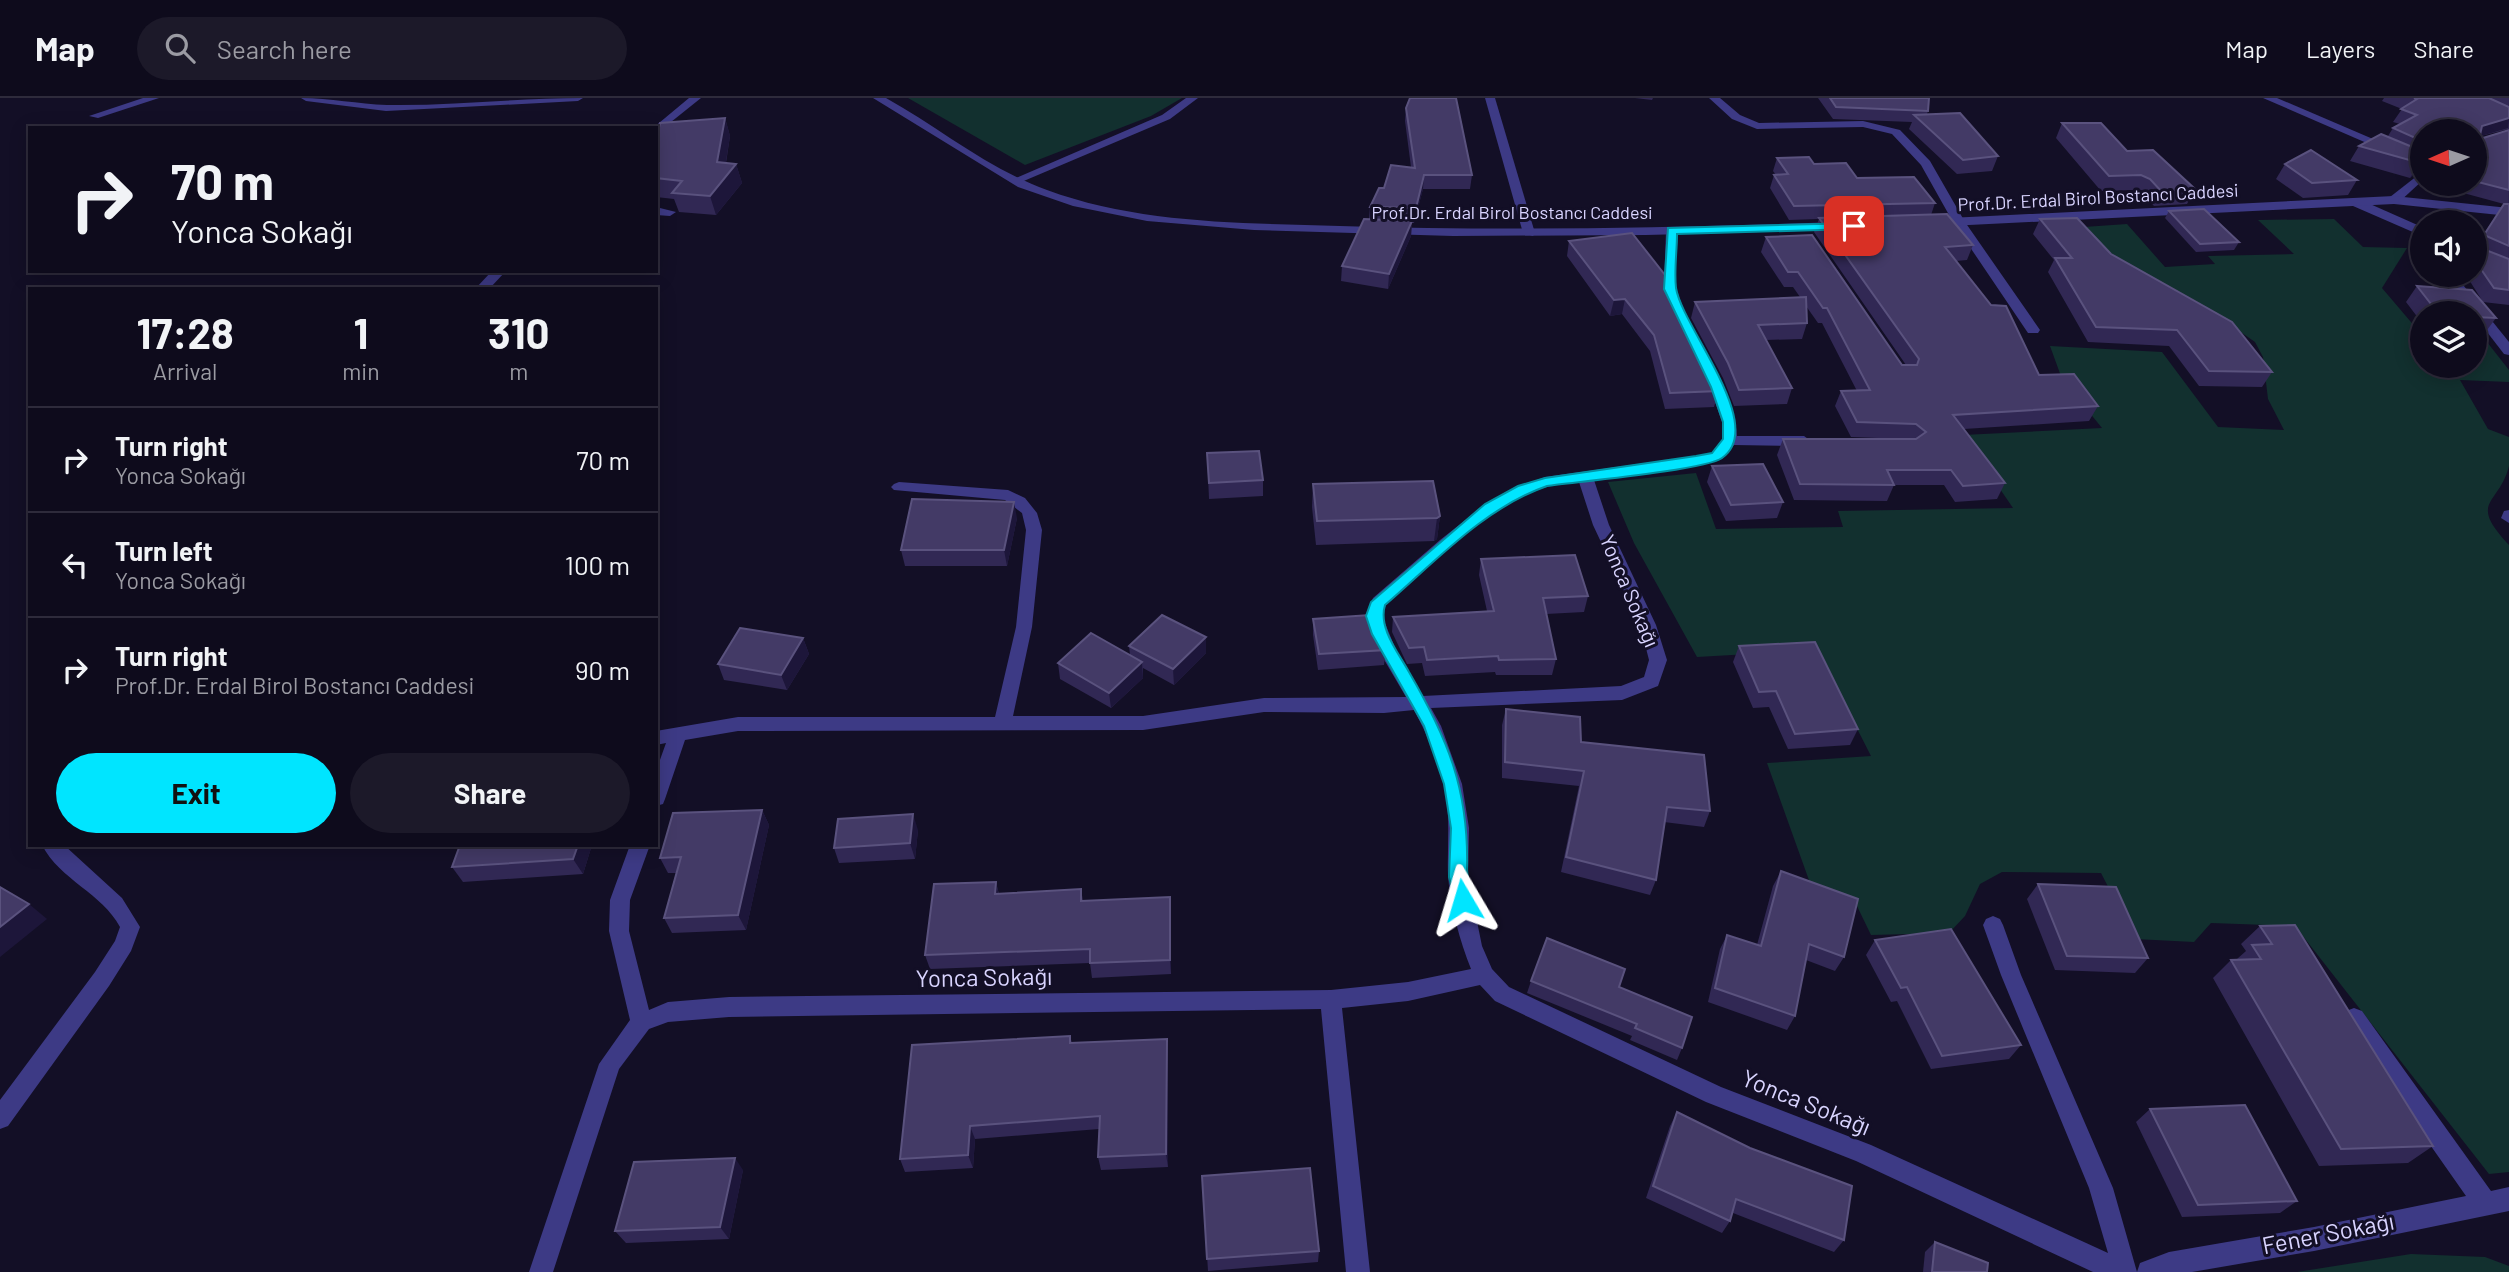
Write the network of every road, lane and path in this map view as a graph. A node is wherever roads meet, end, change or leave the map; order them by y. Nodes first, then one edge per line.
1 (154, 98) edge
2 (306, 98) edge
3 (578, 98) edge
4 (696, 98) edge
5 (878, 98) edge
6 (1193, 98) edge
7 (1490, 98) edge
8 (1714, 98) edge
9 (2267, 98) edge
10 (94, 116) dead end
11 (658, 129) edge
12 (2410, 159) edge
13 (1015, 181) junction
14 (2410, 186) edge
15 (2394, 200) junction
16 (2357, 203) junction
17 (658, 211) edge
18 (670, 212) edge
19 (2509, 212) edge
20 (2065, 216) junction
21 (1959, 222) junction
22 (1920, 223) edge
23 (1854, 226) edge
24 (2410, 227) edge
25 (1672, 231) junction
26 (1529, 233) junction
27 (2079, 233) edge
28 (498, 273) edge
29 (483, 287) edge
30 (2458, 287) edge
31 (2033, 330) dead end
32 (2509, 351) edge
33 (1730, 440) junction
34 (1822, 442) edge
35 (1585, 477) junction
36 (899, 487) dead end
37 (1419, 702) junction
38 (1003, 723) junction
39 (678, 734) junction
40 (658, 738) edge
41 (658, 793) edge
42 (54, 847) edge
43 (639, 847) edge
44 (1993, 925) dead end
45 (1484, 975) junction
46 (1331, 999) junction
47 (2354, 1018) edge
48 (641, 1021) junction
49 (0, 1118) edge
50 (2497, 1202) edge
51 (541, 1272) edge
52 (1358, 1272) edge
53 (2115, 1272) edge
54 (2126, 1272) edge
55 (2149, 1272) edge

1 - 10 street
2 - 3 street
4 - 11 street
5 - 13 street, Prof.Dr. Erdal Birol Bostancı Caddesi
6 - 13 street
7 - 26 street
8 - 21 street
9 - 12 street
13 - 26 street, Prof.Dr. Erdal Birol Bostancı Caddesi
14 - 15 street
15 - 16 street, Prof.Dr. Erdal Birol Bostancı Caddesi
15 - 19 street, Prof.Dr. Erdal Birol Bostancı Caddesi
16 - 20 street, Prof.Dr. Erdal Birol Bostancı Caddesi
16 - 24 street
17 - 18 street
20 - 21 street, Prof.Dr. Erdal Birol Bostancı Caddesi
20 - 27 street
21 - 22 street, Prof.Dr. Erdal Birol Bostancı Caddesi
21 - 31 street
23 - 25 street, Prof.Dr. Erdal Birol Bostancı Caddesi
25 - 26 street, Prof.Dr. Erdal Birol Bostancı Caddesi
25 - 33 street
28 - 29 street
30 - 32 street
33 - 34 street
33 - 35 street, Yonca Sokağı
35 - 37 street, Yonca Sokağı
35 - 37 street, Yonca Sokağı
36 - 38 street
37 - 38 street, Yonca Sokağı
37 - 45 street, Yonca Sokağı
38 - 39 street, Yonca Sokağı
39 - 40 street, Yonca Sokağı
39 - 41 street
42 - 49 street
43 - 48 street
44 - 54 street
45 - 46 street, Yonca Sokağı
45 - 53 street, Yonca Sokağı
46 - 48 street, Yonca Sokağı
46 - 52 street
47 - 50 street
48 - 51 street
50 - 55 street, Fener Sokağı

